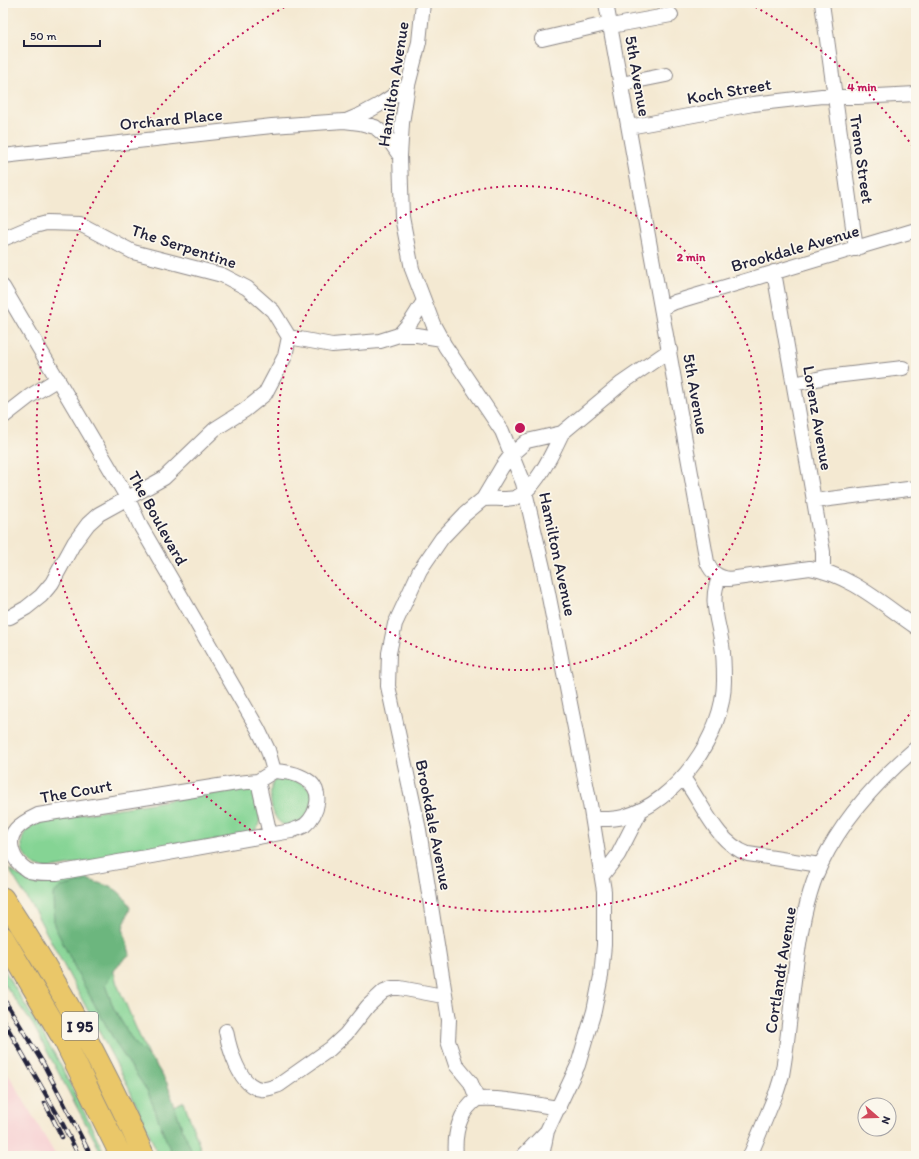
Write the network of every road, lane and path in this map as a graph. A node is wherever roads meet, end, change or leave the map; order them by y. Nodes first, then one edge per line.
1 (423, 3) edge
2 (606, 3) edge
3 (822, 3) edge
4 (671, 15) dead end
5 (610, 24) junction
6 (542, 39) dead end
7 (666, 75) dead end
8 (621, 84) junction
9 (408, 85) junction
10 (916, 94) edge
11 (835, 96) junction
12 (344, 121) junction
13 (629, 128) junction
14 (3, 156) edge
15 (400, 156) junction
16 (916, 230) edge
17 (3, 239) edge
18 (856, 249) junction
19 (774, 272) junction
20 (3, 286) edge
21 (424, 300) junction
22 (662, 308) junction
23 (400, 335) junction
24 (289, 337) junction
25 (442, 339) junction
26 (670, 350) junction
27 (903, 368) dead end
28 (58, 379) junction
29 (794, 384) junction
30 (3, 417) edge
31 (562, 433) junction
32 (512, 454) junction
33 (916, 488) edge
34 (526, 492) junction
35 (128, 499) junction
36 (483, 499) junction
37 (814, 501) junction
38 (823, 570) junction
39 (720, 577) junction
40 (3, 618) edge
41 (916, 627) edge
42 (916, 748) edge
43 (274, 771) junction
44 (683, 778) junction
45 (258, 781) junction
46 (642, 810) junction
47 (593, 819) junction
48 (270, 835) junction
49 (820, 865) junction
50 (602, 876) junction
51 (3, 898) edge
52 (3, 937) edge
53 (444, 996) junction
54 (226, 1030) dead end
55 (477, 1098) junction
56 (559, 1108) junction
57 (547, 1131) junction
58 (121, 1156) edge
59 (144, 1156) edge
60 (456, 1156) edge
61 (523, 1156) edge
62 (542, 1156) edge
63 (750, 1156) edge

1 - 9 street, Hamilton Avenue
2 - 5 street, 5th Avenue
3 - 11 street, Treno Street
4 - 5 street
5 - 6 street
5 - 8 street, 5th Avenue
7 - 8 street
8 - 13 street, 5th Avenue
9 - 12 street, Orchard Place
9 - 15 street, Hamilton Avenue
10 - 11 street, Koch Street
11 - 13 street, Koch Street
11 - 18 street, Treno Street
12 - 14 street, Orchard Place
12 - 15 street, Orchard Place
13 - 22 street, 5th Avenue
15 - 21 street, Hamilton Avenue
16 - 18 street, Brookdale Avenue
17 - 24 street, The Serpentine
18 - 19 street, Brookdale Avenue
19 - 22 street, Brookdale Avenue
19 - 29 street, Lorenz Avenue
20 - 28 street, The Boulevard
21 - 23 street
21 - 25 street, Hamilton Avenue
22 - 26 street, 5th Avenue
23 - 24 street
23 - 25 street
24 - 35 street
25 - 32 street, Hamilton Avenue
26 - 31 street, Brookdale Avenue
26 - 39 street, 5th Avenue
27 - 29 street
28 - 30 street
28 - 35 street, The Boulevard
29 - 37 street, Lorenz Avenue
31 - 32 street, Brookdale Avenue
31 - 34 street, Brookdale Avenue
32 - 34 street, Hamilton Avenue
32 - 36 street, Brookdale Avenue
33 - 37 street
34 - 36 street
34 - 47 street, Hamilton Avenue
35 - 40 street
35 - 43 street, The Boulevard
36 - 53 street, Brookdale Avenue
37 - 38 street, Lorenz Avenue
38 - 39 street
38 - 41 street
39 - 44 street
42 - 49 street, Cortlandt Avenue
43 - 45 street, The Court
43 - 48 street, The Court
44 - 46 street
44 - 49 street
45 - 48 street
45 - 48 street, The Court
46 - 47 street
46 - 50 street
47 - 50 street, Hamilton Avenue
49 - 63 street, Cortlandt Avenue
50 - 56 street, Hamilton Avenue
51 - 59 highway, I 95
52 - 58 highway, I 95
53 - 54 street
53 - 55 street, Brookdale Avenue
55 - 56 street
55 - 60 street
56 - 57 street, Hamilton Avenue
57 - 61 street, Hamilton Avenue
57 - 62 street, Hamilton Avenue

